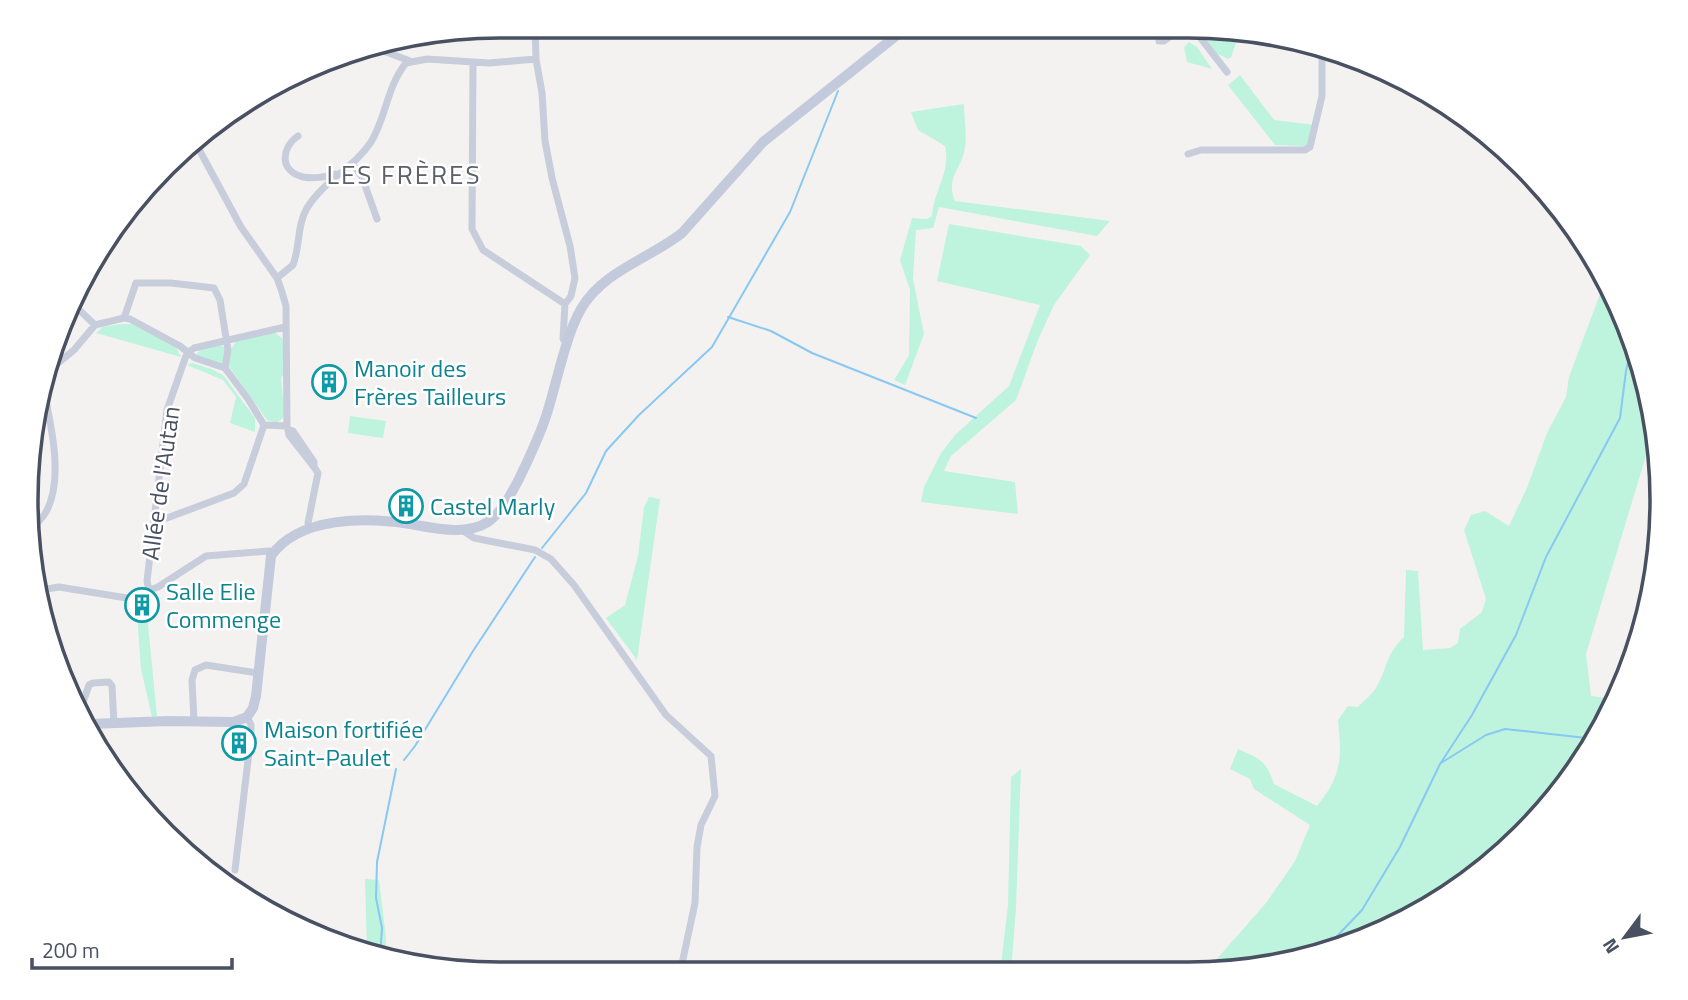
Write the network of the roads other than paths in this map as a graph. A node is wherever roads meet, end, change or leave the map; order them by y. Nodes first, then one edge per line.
1 (535, 38) edge
2 (893, 38) edge
3 (1168, 38) edge
4 (1201, 38) edge
5 (1159, 40) dead end
6 (387, 52) edge
7 (536, 59) junction
8 (1322, 59) edge
9 (410, 61) junction
10 (473, 62) junction
11 (1227, 72) dead end
12 (298, 136) dead end
13 (199, 150) edge
14 (1188, 154) dead end
15 (352, 163) junction
16 (338, 173) junction
17 (377, 219) dead end
18 (277, 278) junction
19 (565, 304) junction
20 (80, 310) edge
21 (124, 318) junction
22 (95, 325) junction
23 (285, 327) junction
24 (226, 340) junction
25 (569, 344) junction
26 (187, 353) junction
27 (60, 361) edge
28 (225, 368) junction
29 (48, 407) edge
30 (264, 425) junction
31 (288, 428) junction
32 (156, 518) junction
33 (39, 522) edge
34 (309, 528) junction
35 (461, 529) junction
36 (273, 553) junction
37 (47, 589) edge
38 (149, 591) junction
39 (258, 673) junction
40 (84, 700) edge
41 (247, 717) junction
42 (194, 721) junction
43 (96, 724) edge
44 (114, 724) junction
45 (235, 870) dead end
46 (682, 962) edge

1 - 7 street
2 - 25 street
3 - 5 street
4 - 11 street
6 - 9 street
7 - 10 street
7 - 19 street
8 - 14 street
9 - 10 street
9 - 15 street
10 - 19 street
12 - 16 street
13 - 18 street
15 - 16 street
15 - 17 street
16 - 18 street
18 - 23 street
19 - 25 street
20 - 22 street
21 - 22 street
21 - 24 street
21 - 26 street
22 - 27 street
23 - 24 street
23 - 31 street
24 - 26 street
24 - 28 street
25 - 35 street
26 - 28 street
26 - 32 street, Allée de l'Autan
28 - 30 street
29 - 33 street
30 - 31 street
30 - 32 street
31 - 34 street
32 - 38 street, Allée de l'Autan
34 - 35 street
34 - 36 street
35 - 46 street
36 - 38 street
36 - 39 street
37 - 38 street
39 - 41 street
39 - 42 street
40 - 44 street
41 - 42 street
41 - 45 street
42 - 44 street
43 - 44 street

